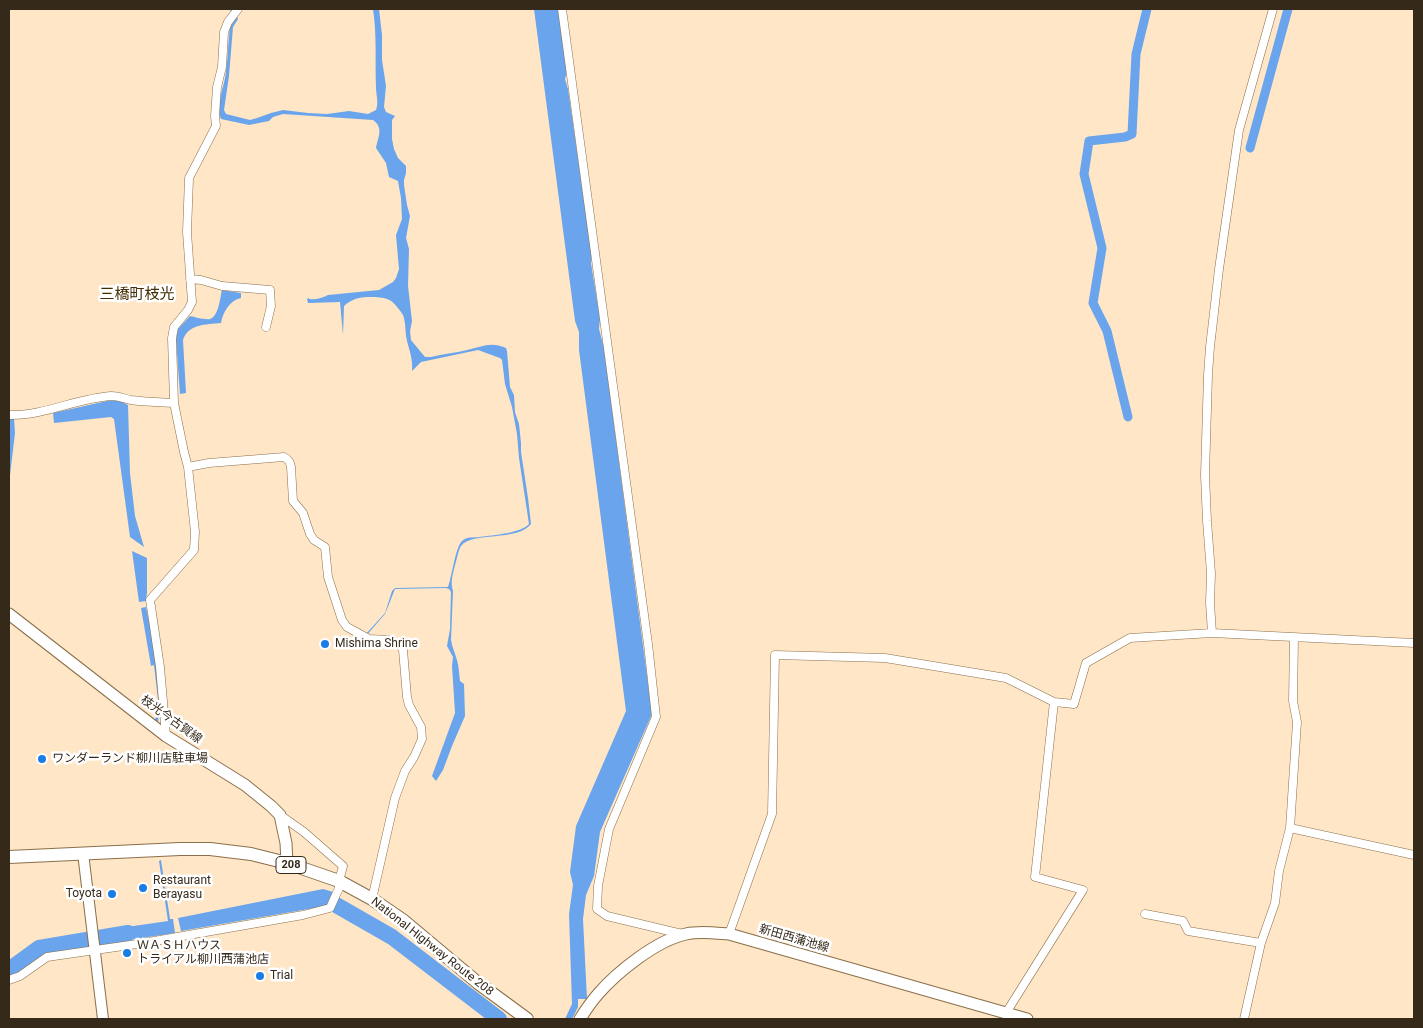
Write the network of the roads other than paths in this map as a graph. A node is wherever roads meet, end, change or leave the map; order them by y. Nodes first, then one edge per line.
1 (238, 9) edge
2 (562, 9) edge
3 (1273, 9) edge
4 (190, 279) junction
5 (266, 327) dead end
6 (174, 403) junction
7 (9, 415) edge
8 (188, 466) junction
9 (9, 614) edge
10 (1212, 633) junction
11 (1294, 638) junction
12 (1414, 643) edge
13 (1054, 702) junction
14 (166, 736) junction
15 (280, 815) junction
16 (1290, 828) junction
17 (83, 853) junction
18 (1414, 855) edge
19 (9, 857) edge
20 (287, 863) junction
21 (339, 884) junction
22 (372, 899) junction
23 (1145, 914) dead end
24 (684, 934) junction
25 (729, 934) junction
26 (1260, 943) junction
27 (95, 950) junction
28 (9, 980) edge
29 (1006, 1013) junction
30 (104, 1019) edge
31 (528, 1019) edge
32 (580, 1019) edge
33 (1027, 1019) edge
34 (1244, 1019) edge

1 - 4 street
2 - 24 street
3 - 10 street
4 - 5 street
4 - 6 street
6 - 7 street
6 - 8 street
8 - 14 street
8 - 22 street
9 - 14 main road, 枝光今古賀線
10 - 11 street
10 - 13 street
11 - 12 street
11 - 16 street
13 - 25 street
13 - 29 street
14 - 15 main road, 枝光今古賀線
15 - 20 main road
15 - 21 street
16 - 18 street
16 - 26 street
17 - 19 highway, National Highway Route 208 / 208
17 - 20 highway, National Highway Route 208 / 208
17 - 27 street
20 - 21 highway, National Highway Route 208 / 208
21 - 22 highway, National Highway Route 208 / 208
21 - 27 street
22 - 31 highway, National Highway Route 208 / 208
23 - 26 street
24 - 25 main road, 新田西蒲池線
24 - 32 main road, 新田西蒲池線
25 - 29 main road, 新田西蒲池線
26 - 34 street
27 - 28 street
27 - 30 street
29 - 33 main road, 新田西蒲池線

